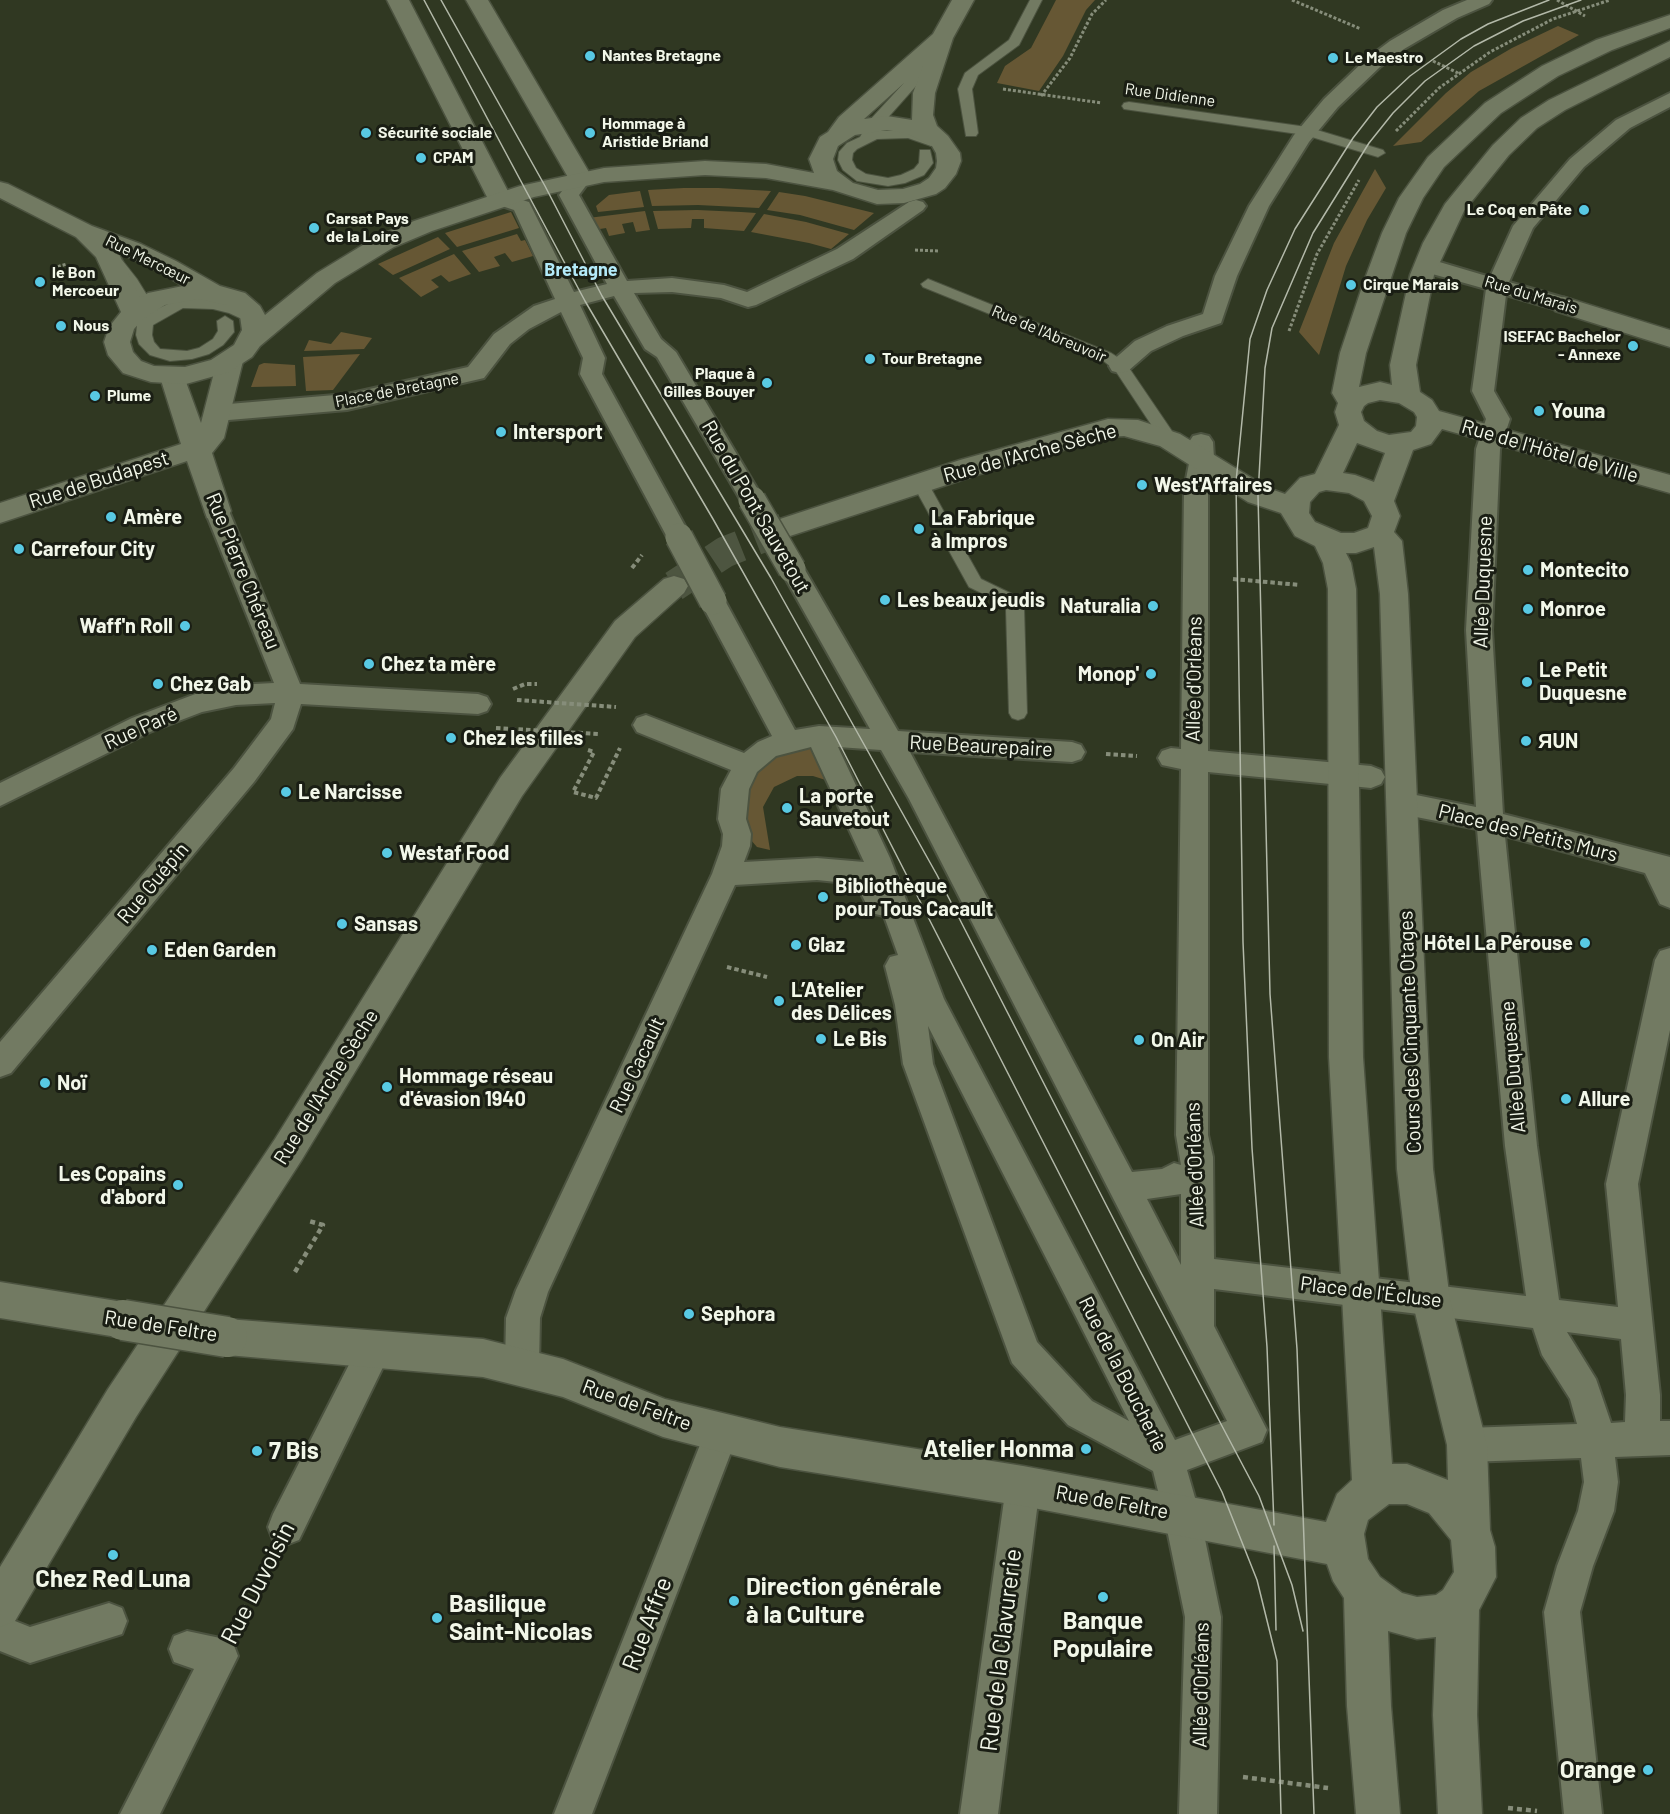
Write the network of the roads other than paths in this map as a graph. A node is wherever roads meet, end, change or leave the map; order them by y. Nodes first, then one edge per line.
1 (399, 0) edge
2 (477, 0) edge
3 (963, 0) edge
4 (1036, 0) edge
5 (1483, 0) edge
6 (1668, 15) edge
7 (935, 45) junction
8 (1670, 48) edge
9 (1670, 99) edge
10 (1129, 106) road end
11 (1307, 131) junction
12 (868, 132) junction
13 (971, 133) dead end
14 (836, 136) junction
15 (935, 148) junction
16 (1378, 153) dead end
17 (821, 159) junction
18 (766, 171) junction
19 (581, 179) junction
20 (837, 184) junction
21 (0, 189) edge
22 (500, 200) junction
23 (916, 207) dead end
24 (83, 231) junction
25 (1426, 265) junction
26 (326, 278) junction
27 (928, 284) dead end
28 (1497, 284) junction
29 (620, 288) junction
30 (211, 292) junction
31 (567, 301) junction
32 (1564, 305) joint
33 (141, 315) junction
34 (225, 321) dead end
35 (251, 322) junction
36 (1670, 339) edge
37 (230, 361) junction
38 (1120, 366) junction
39 (173, 377) junction
40 (1407, 396) junction
41 (217, 413) junction
42 (1352, 414) junction
43 (1430, 417) junction
44 (1493, 434) junction
45 (1170, 440) junction
46 (1402, 444) junction
47 (199, 448) junction
48 (1201, 450) junction
49 (1326, 481) junction
50 (920, 483) junction
51 (1670, 484) edge
52 (1380, 501) junction
53 (1294, 504) junction
54 (218, 511) joint
55 (936, 512) dead end
56 (0, 513) edge
57 (790, 526) tunnel mouth
58 (1378, 535) junction
59 (1326, 540) junction
60 (956, 549) dead end
61 (674, 586) tunnel mouth
62 (290, 693) junction
63 (478, 704) dead end
64 (1018, 713) dead end
65 (646, 725) road end
66 (819, 736) junction
67 (788, 741) junction
68 (890, 741) junction
69 (1072, 752) road end
70 (1182, 758) junction
71 (747, 765) junction
72 (1371, 777) dead end
73 (0, 795) edge
74 (1401, 803) junction
75 (1490, 821) junction
76 (1662, 867) edge
77 (726, 874) junction
78 (1670, 896) edge
79 (1670, 960) edge
80 (0, 1064) edge
81 (1174, 1177) dead end
82 (1124, 1187) junction
83 (1198, 1272) junction
84 (1359, 1292) junction
85 (0, 1300) edge
86 (1431, 1300) junction
87 (1545, 1314) junction
88 (1636, 1325) junction
89 (1198, 1328) junction
90 (374, 1350) junction
91 (522, 1365) junction
92 (721, 1434) junction
93 (1656, 1439) edge
94 (1596, 1441) junction
95 (1467, 1445) junction
96 (1167, 1460) junction
97 (1023, 1486) junction
98 (1373, 1489) junction
99 (1182, 1515) junction
100 (286, 1527) road end
101 (1468, 1530) junction
102 (1343, 1546) junction
103 (1365, 1592) junction
104 (1458, 1605) junction
105 (0, 1606) edge
106 (109, 1621) dead end
107 (0, 1633) edge
108 (204, 1652) road end
109 (139, 1814) edge
110 (573, 1814) edge
111 (979, 1814) edge
112 (1198, 1814) edge
113 (1378, 1814) edge
114 (1460, 1814) edge
115 (1583, 1814) edge

1 - 22 street
2 - 19 street
3 - 7 street
4 - 13 lane
5 - 11 street
6 - 42 street
7 - 12 lane
7 - 14 street
7 - 15 street
8 - 25 street
9 - 28 street, Allée Duquesne
10 - 11 lane, Rue Didienne
11 - 16 lane, Rue Didienne
11 - 38 street
12 - 14 street
12 - 15 street
12 - 15 lane
14 - 17 street
15 - 20 street
17 - 18 street
17 - 20 street
18 - 19 street
18 - 20 street
19 - 22 street
19 - 29 street, Rue du Pont Sauvetout
21 - 24 street, Rue Mercœur
22 - 26 street
22 - 31 street
23 - 29 street, Place de Bretagne
24 - 30 street, Rue Mercœur
24 - 33 street, Rue Mercœur
25 - 28 street, Rue du Marais
25 - 40 street
26 - 35 street
26 - 35 street
27 - 38 lane, Rue de l'Abreuvoir
28 - 32 street, Rue du Marais
28 - 44 street, Allée Duquesne
29 - 31 street, Place de Bretagne
29 - 68 street, Rue du Pont Sauvetout, bridge
30 - 33 street
30 - 35 street
31 - 41 street, Place de Bretagne
31 - 67 street, bridge
32 - 36 street, Rue du Marais
33 - 34 lane
33 - 35 lane
33 - 39 street
35 - 37 street
37 - 39 street
37 - 41 street
38 - 45 lane, Rue de l'Abreuvoir
39 - 47 street, Rue Pierre Chéreau
40 - 42 street
40 - 43 street
41 - 47 street
42 - 46 street
42 - 49 street
43 - 44 street, Rue de l'Hôtel de Ville
43 - 46 street
44 - 51 street, Rue de l'Hôtel de Ville
44 - 75 street, Allée Duquesne
45 - 48 street, Rue de l'Arche Sèche
45 - 50 street, Rue de l'Arche Sèche
46 - 52 street
47 - 54 street, Rue Pierre Chéreau
47 - 56 street, Rue de Budapest
48 - 53 street, Rue de l'Arche Sèche
48 - 70 street, Allée d'Orléans
49 - 52 street
49 - 53 street
50 - 55 lane
50 - 57 street, Rue de l'Arche Sèche
52 - 58 street
53 - 59 street
54 - 62 street, Rue Pierre Chéreau
58 - 59 street
58 - 74 street, Cours des Cinquante Otages
59 - 84 street
60 - 64 lane
61 - 105 street, Rue de l'Arche Sèche
62 - 63 street, Rue Paré
62 - 73 street, Rue Paré
62 - 80 street, Rue Guépin
65 - 71 street
66 - 67 street, Rue Beaurepaire
66 - 68 street, Rue Beaurepaire
66 - 96 street, Rue de la Boucherie
67 - 71 street, Rue Beaurepaire
68 - 69 street, Rue Beaurepaire
68 - 82 street
70 - 72 street
70 - 83 street, Allée d'Orléans
71 - 77 street, Rue Cacault
74 - 75 street, Place des Petits Murs
74 - 86 street, Cours des Cinquante Otages
75 - 76 street, Place des Petits Murs
75 - 87 street, Allée Duquesne
76 - 78 street
77 - 91 street, Rue Cacault
77 - 96 street, Rue de la Boucherie
79 - 88 street
81 - 82 street, Allée d'Orléans
82 - 89 street
83 - 84 street, Place de l'Écluse
83 - 89 street, Allée d'Orléans
84 - 86 street, Place de l'Écluse
84 - 98 street
85 - 90 street, Rue de Feltre, bridge
86 - 87 street, Place de l'Écluse
86 - 95 street, Cours des Cinquante Otages
87 - 88 street, Place de l'Écluse
87 - 94 street
88 - 93 street
89 - 96 street, Allée d'Orléans
90 - 91 street, Rue de Feltre
90 - 100 street, Rue Duvoisin
91 - 92 street, Rue de Feltre
92 - 97 street, Rue de Feltre
92 - 110 street, Rue Affre
93 - 94 street
94 - 95 street
94 - 115 street
95 - 101 street, Cours des Cinquante Otages
96 - 99 street, Allée d'Orléans
97 - 99 street, Rue de Feltre
97 - 111 street, Rue de la Clavurerie
98 - 101 street
98 - 102 street
99 - 102 street, Rue de Feltre
99 - 112 street, Allée d'Orléans
101 - 104 street
102 - 103 street
103 - 104 street
103 - 113 street
104 - 114 street
106 - 107 street
108 - 109 street, Rue Duvoisin

